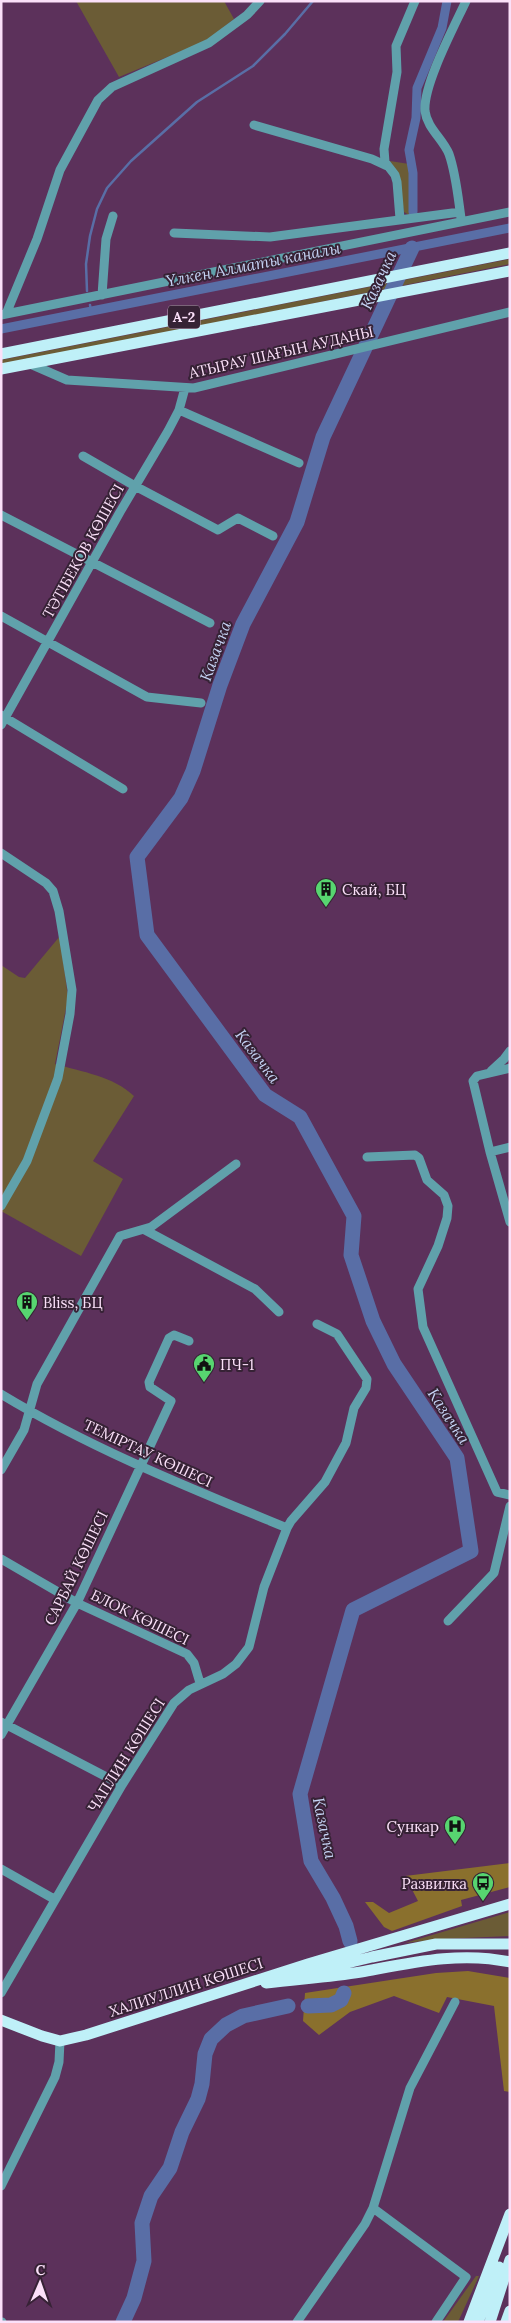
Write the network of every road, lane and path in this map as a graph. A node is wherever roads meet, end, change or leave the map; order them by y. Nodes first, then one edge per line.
1 (260, 1) edge
2 (415, 1) edge
3 (466, 1) edge
4 (254, 125) dead end
5 (388, 166) junction
6 (510, 212) edge
7 (113, 216) dead end
8 (461, 216) junction
9 (400, 219) junction
10 (174, 233) dead end
11 (510, 254) edge
12 (510, 271) edge
13 (102, 295) junction
14 (510, 312) edge
15 (4, 314) edge
16 (1, 354) edge
17 (28, 363) junction
18 (1, 369) edge
19 (184, 388) junction
20 (179, 410) junction
21 (83, 456) dead end
22 (299, 463) dead end
23 (135, 486) junction
24 (1, 514) edge
25 (273, 536) dead end
26 (92, 562) junction
27 (1, 616) edge
28 (210, 623) dead end
29 (48, 641) junction
30 (201, 704) dead end
31 (2, 719) edge
32 (123, 790) dead end
33 (1, 853) edge
34 (510, 1051) edge
35 (510, 1068) edge
36 (489, 1072) junction
37 (510, 1147) edge
38 (490, 1152) junction
39 (367, 1157) dead end
40 (236, 1164) dead end
41 (1, 1206) edge
42 (510, 1222) edge
43 (146, 1230) junction
44 (280, 1312) dead end
45 (317, 1324) dead end
46 (189, 1341) dead end
47 (1, 1394) edge
48 (29, 1411) junction
49 (139, 1467) junction
50 (1, 1470) edge
51 (510, 1495) edge
52 (510, 1506) edge
53 (287, 1528) junction
54 (1, 1558) edge
55 (78, 1603) junction
56 (448, 1620) dead end
57 (200, 1683) junction
58 (4, 1723) edge
59 (1, 1735) edge
60 (122, 1785) junction
61 (1, 1869) edge
62 (54, 1899) junction
63 (507, 1904) edge
64 (510, 1944) edge
65 (510, 1962) edge
66 (266, 1983) junction
67 (1, 1993) edge
68 (202, 1998) junction
69 (455, 2002) dead end
70 (1, 2020) edge
71 (60, 2041) junction
72 (4, 2171) edge
73 (1, 2186) edge
74 (373, 2208) junction
75 (510, 2214) edge
76 (510, 2234) edge
77 (510, 2260) edge
78 (510, 2311) edge
79 (297, 2322) edge
80 (436, 2322) edge
81 (469, 2322) edge
82 (478, 2322) edge
83 (490, 2322) edge
84 (506, 2322) edge

1 - 15 street
2 - 5 street
3 - 8 street
4 - 5 street
5 - 9 street
6 - 8 street
7 - 13 street
8 - 9 street
8 - 13 street
9 - 10 street
11 - 16 main road, A-2
12 - 17 main road, A-2
13 - 15 street
14 - 19 street, АТЫРАУ ШАҒЫН АУДАНЫ
17 - 18 main road, A-2
17 - 19 street, АТЫРАУ ШАҒЫН АУДАНЫ
19 - 20 street, ТӘТІБЕКОВ КӨШЕСІ
20 - 22 street
20 - 23 street, ТӘТІБЕКОВ КӨШЕСІ
21 - 23 street
23 - 25 street
23 - 26 street, ТӘТІБЕКОВ КӨШЕСІ
24 - 26 street
26 - 28 street
26 - 29 street, ТӘТІБЕКОВ КӨШЕСІ
27 - 29 street
29 - 30 street
29 - 31 street, ТӘТІБЕКОВ КӨШЕСІ
31 - 32 street
33 - 41 street
34 - 36 street
35 - 36 street
36 - 38 street
37 - 38 street
38 - 42 street
39 - 51 street
40 - 43 street
43 - 44 street
43 - 48 street
45 - 53 street, ЧАПЛИН КӨШЕСІ
46 - 49 street, САРБАЙ КӨШЕСІ
47 - 48 street, ТЕМІРТАУ КӨШЕСІ
48 - 49 street, ТЕМІРТАУ КӨШЕСІ
48 - 50 street
49 - 53 street, ТЕМІРТАУ КӨШЕСІ
49 - 55 street, САРБАЙ КӨШЕСІ
52 - 56 street
53 - 57 street, ЧАПЛИН КӨШЕСІ
54 - 55 street, БЛОК КӨШЕСІ
55 - 57 street, БЛОК КӨШЕСІ
55 - 58 street, САРБАЙ КӨШЕСІ
57 - 60 street, ЧАПЛИН КӨШЕСІ
58 - 59 street, САРБАЙ КӨШЕСІ
58 - 60 street
60 - 62 street, ЧАПЛИН КӨШЕСІ
61 - 62 street
62 - 67 street, ЧАПЛИН КӨШЕСІ
63 - 68 main road, ХАЛИУЛЛИН КӨШЕСІ
64 - 66 main road
65 - 66 main road
66 - 68 main road
68 - 71 main road, ХАЛИУЛЛИН КӨШЕСІ
69 - 74 street
70 - 71 main road, ХАЛИУЛЛИН КӨШЕСІ
71 - 72 street
72 - 73 street
74 - 79 street
74 - 80 street
75 - 81 main road
76 - 82 main road
77 - 83 main road
78 - 84 main road

